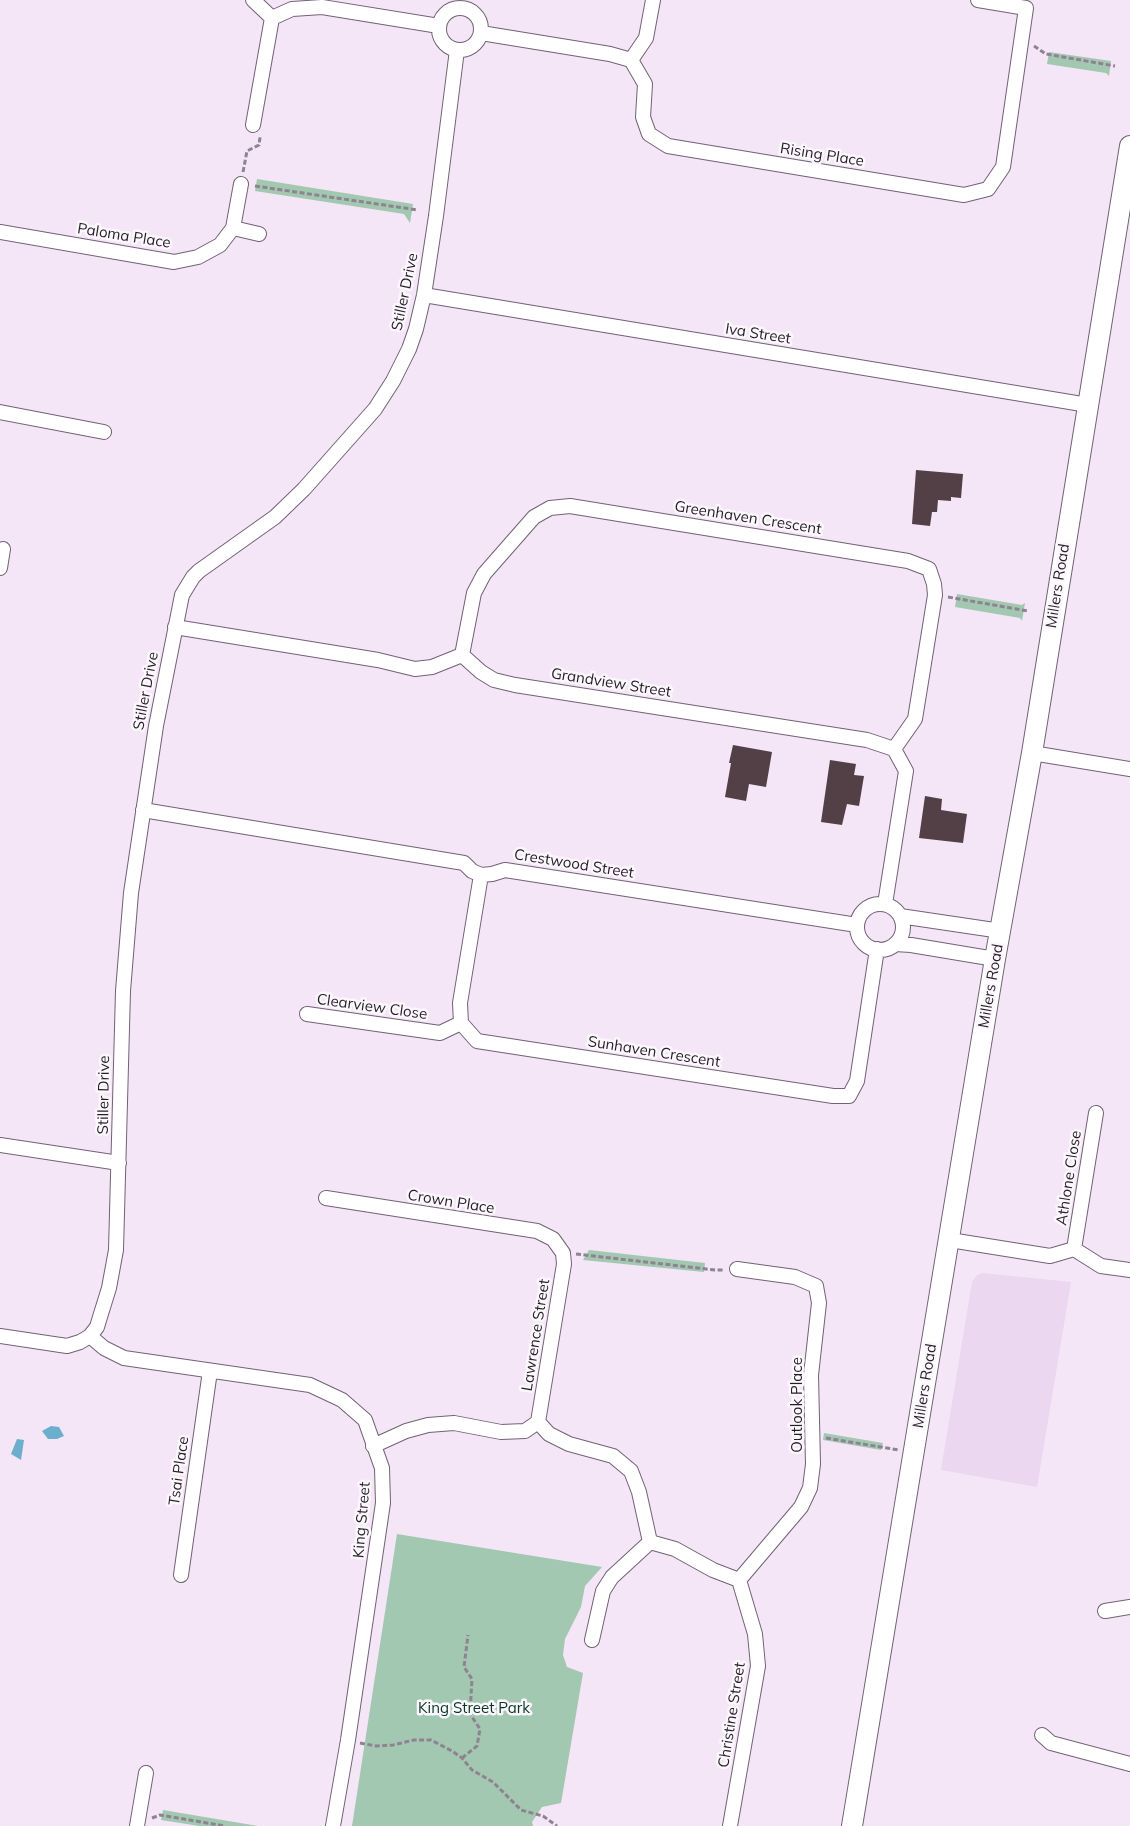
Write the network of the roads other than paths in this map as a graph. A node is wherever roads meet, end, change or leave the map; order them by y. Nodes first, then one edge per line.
1 (253, 0) edge
2 (653, 0) edge
3 (978, 0) edge
4 (464, 4) edge
5 (272, 18) junction
6 (439, 26) junction
7 (481, 33) junction
8 (457, 50) junction
9 (631, 60) junction
10 (253, 125) road end
11 (1130, 146) edge
12 (242, 184) road end
13 (233, 228) junction
14 (0, 232) edge
15 (259, 234) dead end
16 (424, 295) junction
17 (1088, 405) junction
18 (0, 412) edge
19 (104, 432) dead end
20 (3, 549) dead end
21 (0, 568) edge
22 (175, 627) junction
23 (462, 655) junction
24 (894, 749) junction
25 (1032, 753) junction
26 (1130, 768) edge
27 (143, 810) junction
28 (481, 876) junction
29 (885, 904) junction
30 (900, 916) junction
31 (857, 925) junction
32 (1000, 931) junction
33 (895, 944) junction
34 (877, 949) junction
35 (995, 959) junction
36 (306, 1014) dead end
37 (461, 1023) junction
38 (1096, 1113) dead end
39 (0, 1145) edge
40 (119, 1162) junction
41 (326, 1198) dead end
42 (950, 1240) junction
43 (1074, 1249) junction
44 (563, 1253) joint
45 (737, 1269) road end
46 (1130, 1270) edge
47 (0, 1336) edge
48 (90, 1336) junction
49 (210, 1371) junction
50 (538, 1422) junction
51 (374, 1446) junction
52 (650, 1542) junction
53 (181, 1575) dead end
54 (738, 1580) junction
55 (1130, 1607) edge
56 (1106, 1610) dead end
57 (592, 1640) dead end
58 (1042, 1735) dead end
59 (1130, 1764) edge
60 (146, 1772) dead end
61 (138, 1822) edge
62 (334, 1826) edge
63 (730, 1826) edge
64 (852, 1826) edge

1 - 5 street
2 - 9 street
3 - 9 street, Rising Place
4 - 6 street
4 - 7 street
5 - 6 street
5 - 10 street
6 - 8 street
7 - 8 street
7 - 9 street
8 - 16 street, Stiller Drive
11 - 17 street, Millers Road
12 - 13 street, Paloma Place
13 - 14 street, Paloma Place
13 - 15 street
16 - 17 street, Iva Street
16 - 22 street, Stiller Drive
17 - 25 street, Millers Road
18 - 19 street
20 - 21 street
22 - 23 street
22 - 27 street, Stiller Drive
23 - 24 street, Grandview Street
23 - 24 street, Greenhaven Crescent
24 - 29 street
25 - 26 street
25 - 32 street, Millers Road
27 - 28 street
27 - 40 street, Stiller Drive
28 - 31 street, Crestwood Street
28 - 37 street
29 - 30 street
29 - 31 street
30 - 32 street
30 - 33 street
31 - 34 street
32 - 35 street, Millers Road
33 - 34 street
33 - 35 street
34 - 37 street, Sunhaven Crescent
35 - 42 street, Millers Road
36 - 37 street, Clearview Close
38 - 43 street, Athlone Close
39 - 40 street
40 - 48 street, Stiller Drive
41 - 44 street, Crown Place
42 - 43 street
42 - 64 street, Millers Road
43 - 46 street
44 - 50 street, Lawrence Street
45 - 54 street, Outlook Place
47 - 48 street
48 - 49 street, King Street
49 - 51 street, King Street
49 - 53 street, Tsai Place
50 - 51 street
50 - 52 street
51 - 62 street, King Street
52 - 54 street
52 - 57 street
54 - 63 street, Christine Street
55 - 56 street
58 - 59 street
60 - 61 street

